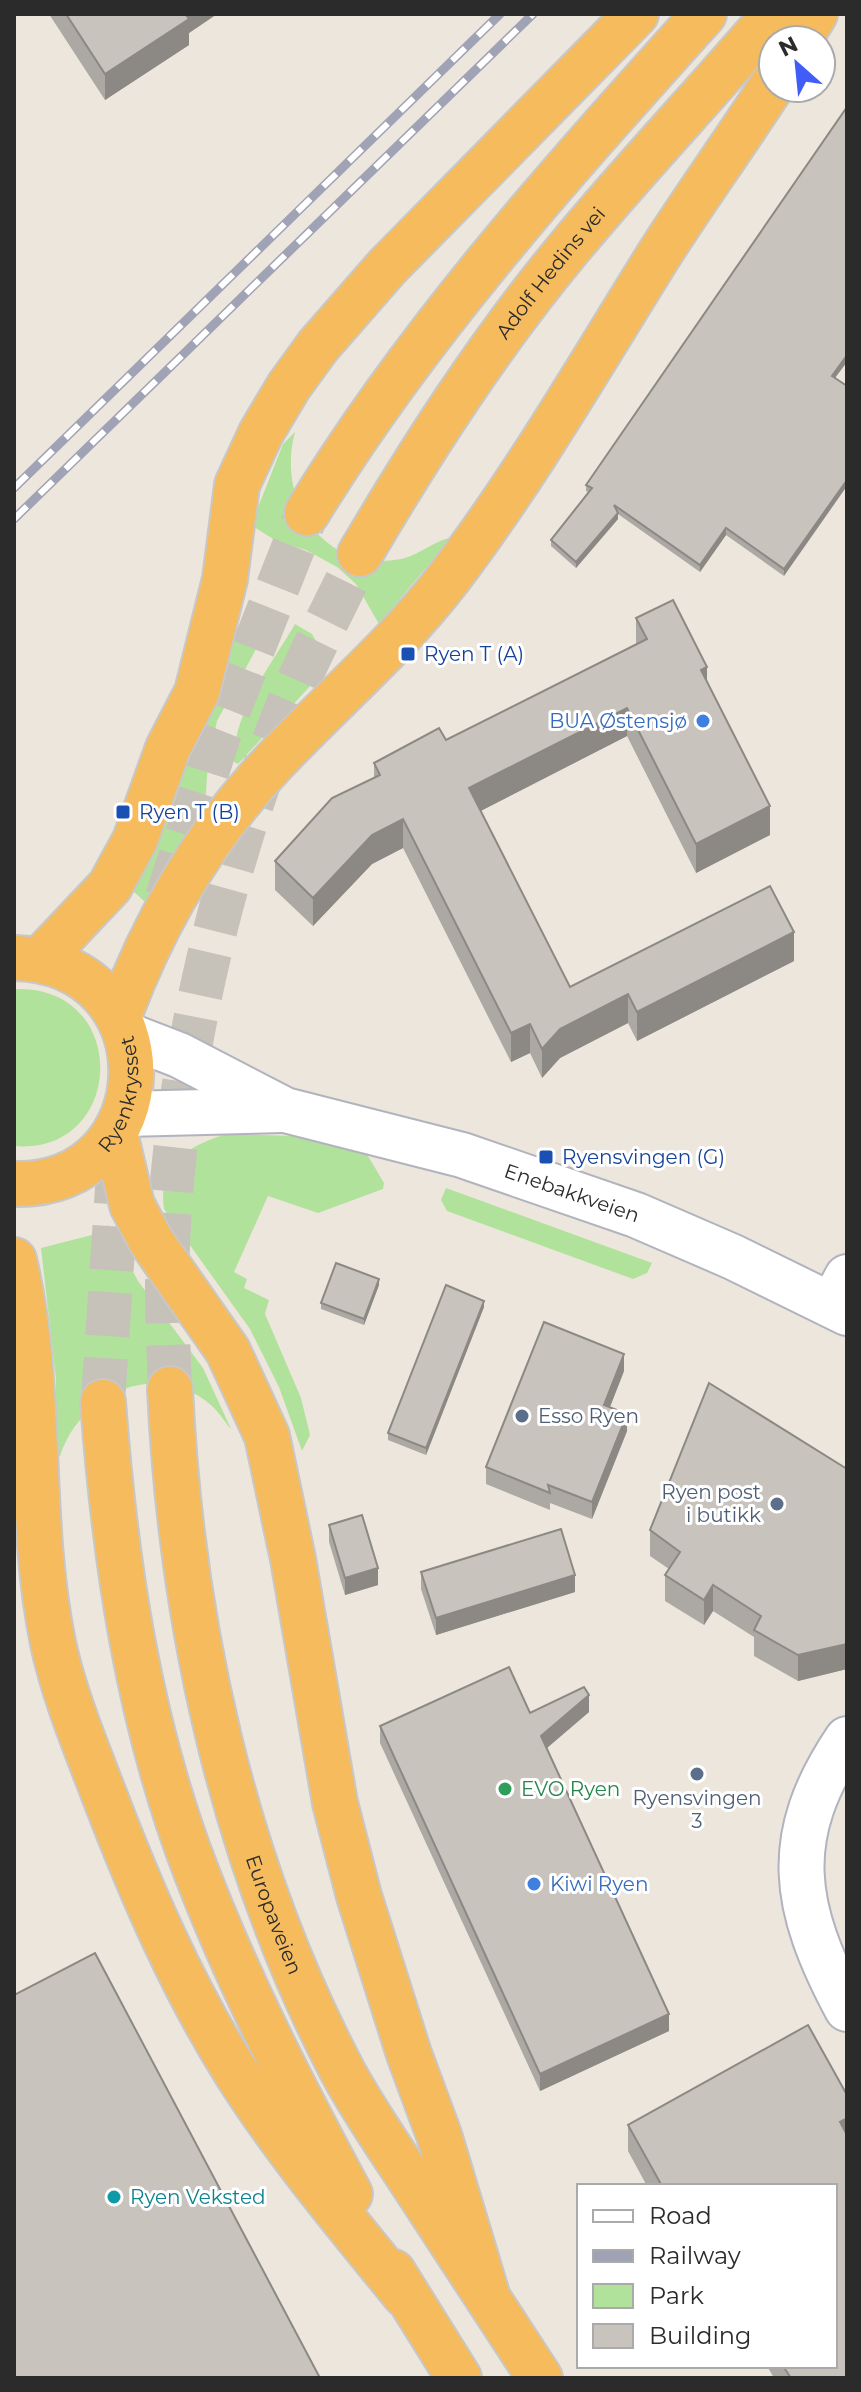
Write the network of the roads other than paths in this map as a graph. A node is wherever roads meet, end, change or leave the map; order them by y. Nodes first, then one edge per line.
1 (636, 14) edge
2 (704, 14) edge
3 (774, 14) edge
4 (760, 104) edge
5 (307, 513) tunnel mouth
6 (360, 554) tunnel mouth
7 (22, 957) edge
8 (123, 1025) junction
9 (285, 1110) junction
10 (120, 1124) junction
11 (14, 1184) edge
12 (14, 1260) edge
13 (842, 1298) edge
14 (170, 1389) tunnel mouth
15 (103, 1402) tunnel mouth
16 (847, 1739) edge
17 (847, 2009) edge
18 (405, 2295) junction
19 (488, 2298) junction
20 (459, 2378) edge
21 (540, 2378) edge

1 - 7 highway
2 - 5 highway
3 - 6 highway, Adolf Hedins vei
4 - 8 highway
7 - 8 highway, Ryenkrysset
8 - 9 main road, Enebakkveien
8 - 10 highway, Ryenkrysset
9 - 10 main road, Enebakkveien
9 - 13 main road, Enebakkveien
10 - 11 highway, Ryenkrysset
10 - 19 highway
12 - 18 highway
14 - 19 highway, Europaveien
15 - 18 highway
16 - 17 main road
18 - 20 highway
19 - 21 highway, Europaveien

